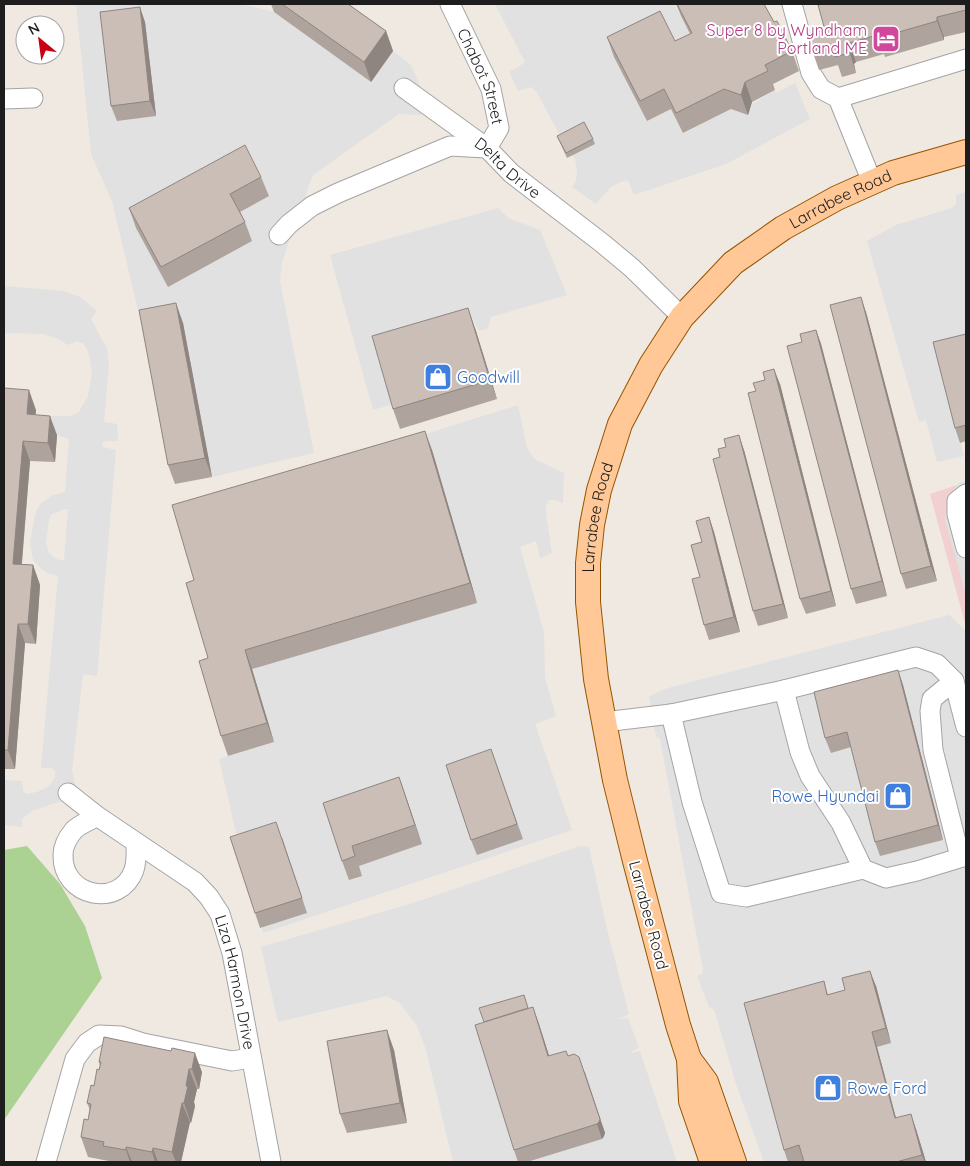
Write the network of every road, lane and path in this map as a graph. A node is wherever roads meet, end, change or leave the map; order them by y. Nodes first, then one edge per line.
1 (450, 4) edge
2 (792, 4) edge
3 (966, 59) edge
4 (404, 88) dead end
5 (33, 98) dead end
6 (838, 98) junction
7 (4, 99) edge
8 (487, 148) junction
9 (966, 152) edge
10 (872, 182) junction
11 (278, 234) dead end
12 (682, 317) junction
13 (966, 494) edge
14 (966, 548) edge
15 (954, 681) junction
16 (784, 690) junction
17 (671, 714) junction
18 (604, 722) junction
19 (966, 727) edge
20 (68, 793) dead end
21 (97, 816) junction
22 (136, 842) junction
23 (963, 856) edge
24 (863, 870) junction
25 (251, 1058) junction
26 (689, 1059) junction
27 (46, 1162) edge
28 (271, 1162) edge
29 (712, 1162) edge
30 (734, 1162) edge

1 - 8 street, Chabot Street
2 - 6 street
3 - 6 street
4 - 8 street
5 - 7 street
6 - 10 street
8 - 11 street, Delta Drive
8 - 12 street, Delta Drive
9 - 10 main road, Larrabee Road
10 - 12 main road, Larrabee Road
12 - 18 main road, Larrabee Road
13 - 14 street
15 - 16 street
15 - 19 street
15 - 23 street
16 - 17 street
16 - 24 street
17 - 18 street
17 - 24 street
18 - 26 main road, Larrabee Road
20 - 21 street, Liza Harmon Drive
21 - 22 street, Liza Harmon Drive
21 - 22 street
22 - 25 street, Liza Harmon Drive
23 - 24 street
25 - 27 street
25 - 28 street, Liza Harmon Drive
26 - 29 main road, Larrabee Road
26 - 30 main road, Larrabee Road

